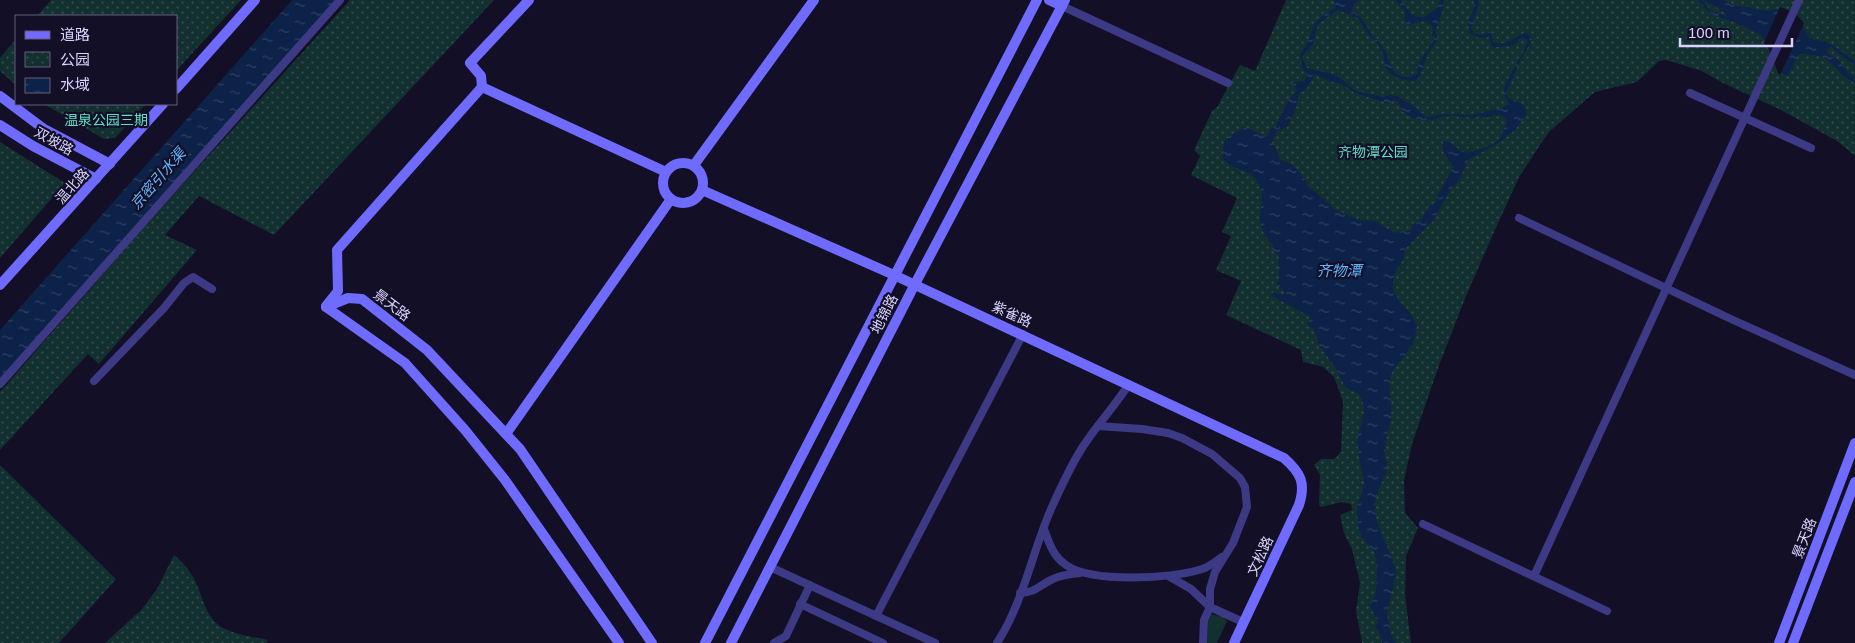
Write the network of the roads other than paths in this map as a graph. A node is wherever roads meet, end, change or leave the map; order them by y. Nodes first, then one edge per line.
1 (255, 0) edge
2 (340, 0) edge
3 (529, 0) edge
4 (814, 0) edge
5 (1037, 0) edge
6 (1049, 0) edge
7 (1799, 0) edge
8 (1063, 3) edge
9 (1228, 83) dead end
10 (178, 87) edge
11 (482, 87) junction
12 (1690, 93) dead end
13 (0, 96) edge
14 (162, 105) edge
15 (1745, 118) junction
16 (0, 125) edge
17 (1811, 148) dead end
18 (110, 164) junction
19 (694, 165) junction
20 (666, 172) junction
21 (96, 179) junction
22 (702, 190) junction
23 (671, 199) junction
24 (1519, 218) dead end
25 (894, 275) junction
26 (915, 284) junction
27 (0, 285) edge
28 (1667, 288) junction
29 (212, 289) dead end
30 (326, 307) junction
31 (1023, 334) junction
32 (1855, 374) edge
33 (94, 381) dead end
34 (0, 384) edge
35 (1129, 384) junction
36 (1098, 426) junction
37 (506, 434) junction
38 (1855, 443) edge
39 (1301, 478) joint
40 (1855, 482) edge
41 (1423, 524) dead end
42 (1044, 529) junction
43 (1223, 557) junction
44 (770, 566) junction
45 (1085, 573) junction
46 (1534, 576) junction
47 (1170, 577) junction
48 (810, 585) junction
49 (1020, 594) junction
50 (800, 604) junction
51 (1210, 607) junction
52 (1607, 611) dead end
53 (876, 616) junction
54 (1244, 622) junction
55 (924, 641) edge
56 (619, 643) edge
57 (652, 643) edge
58 (705, 643) edge
59 (731, 643) edge
60 (774, 643) edge
61 (883, 643) edge
62 (934, 643) edge
63 (997, 643) edge
64 (1203, 643) edge
65 (1234, 643) edge
66 (1779, 643) edge
67 (1793, 643) edge

1 - 10 street
2 - 34 street
3 - 11 street
4 - 19 street
5 - 25 street, 地锦路
6 - 8 street
7 - 15 street
8 - 9 street
8 - 26 street, 地锦路
11 - 20 street
11 - 30 street
12 - 15 street
13 - 18 street, 双坡路
14 - 18 street, 温北路
15 - 17 street
15 - 28 street
16 - 21 street, 双坡路
18 - 21 street, 温北路
19 - 20 street
19 - 22 street
20 - 23 street
21 - 27 street, 温北路
22 - 23 street
22 - 25 street, 紫雀路
23 - 37 street
24 - 28 street
25 - 26 street, 紫雀路
25 - 58 street, 地锦路
26 - 31 street, 紫雀路
26 - 44 street, 地锦路
28 - 32 street
28 - 46 street
29 - 33 street
30 - 37 street, 景天路
30 - 56 street
31 - 35 street, 紫雀路
31 - 53 street
35 - 36 street
35 - 39 street, 紫雀路
36 - 42 street
36 - 43 street
37 - 57 street, 景天路
38 - 66 street, 景天路
39 - 54 street, 文松路
40 - 67 street, 景天路
41 - 46 street
42 - 45 street
42 - 49 street
43 - 47 street
43 - 51 street
44 - 48 street
44 - 59 street, 地锦路
45 - 47 street
45 - 49 street
46 - 52 street
47 - 51 street
48 - 50 street
48 - 53 street
49 - 63 street
50 - 60 street
50 - 61 street
51 - 54 street
51 - 64 street
53 - 55 street
54 - 65 street, 文松路
55 - 62 street

